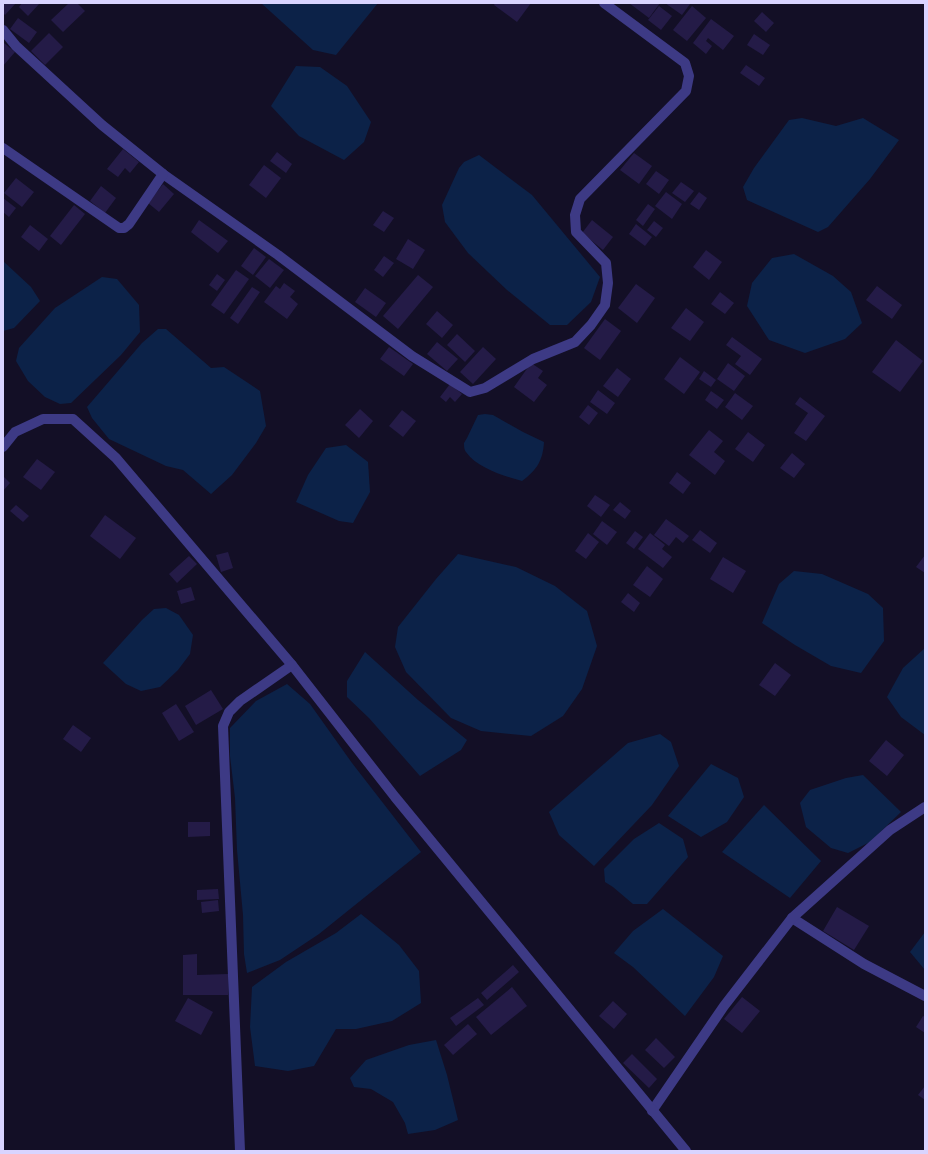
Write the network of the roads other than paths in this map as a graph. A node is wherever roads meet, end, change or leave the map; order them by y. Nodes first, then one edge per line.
1 (604, 3) edge
2 (3, 30) edge
3 (3, 148) edge
4 (163, 174) junction
5 (3, 447) edge
6 (292, 666) junction
7 (925, 808) edge
8 (792, 918) junction
9 (925, 996) edge
10 (652, 1111) junction
11 (240, 1151) edge
12 (686, 1151) edge

1 - 4 street
2 - 4 street
3 - 4 street
5 - 6 street
6 - 10 street
6 - 11 street
7 - 8 street
8 - 9 street
8 - 10 street
10 - 12 street

